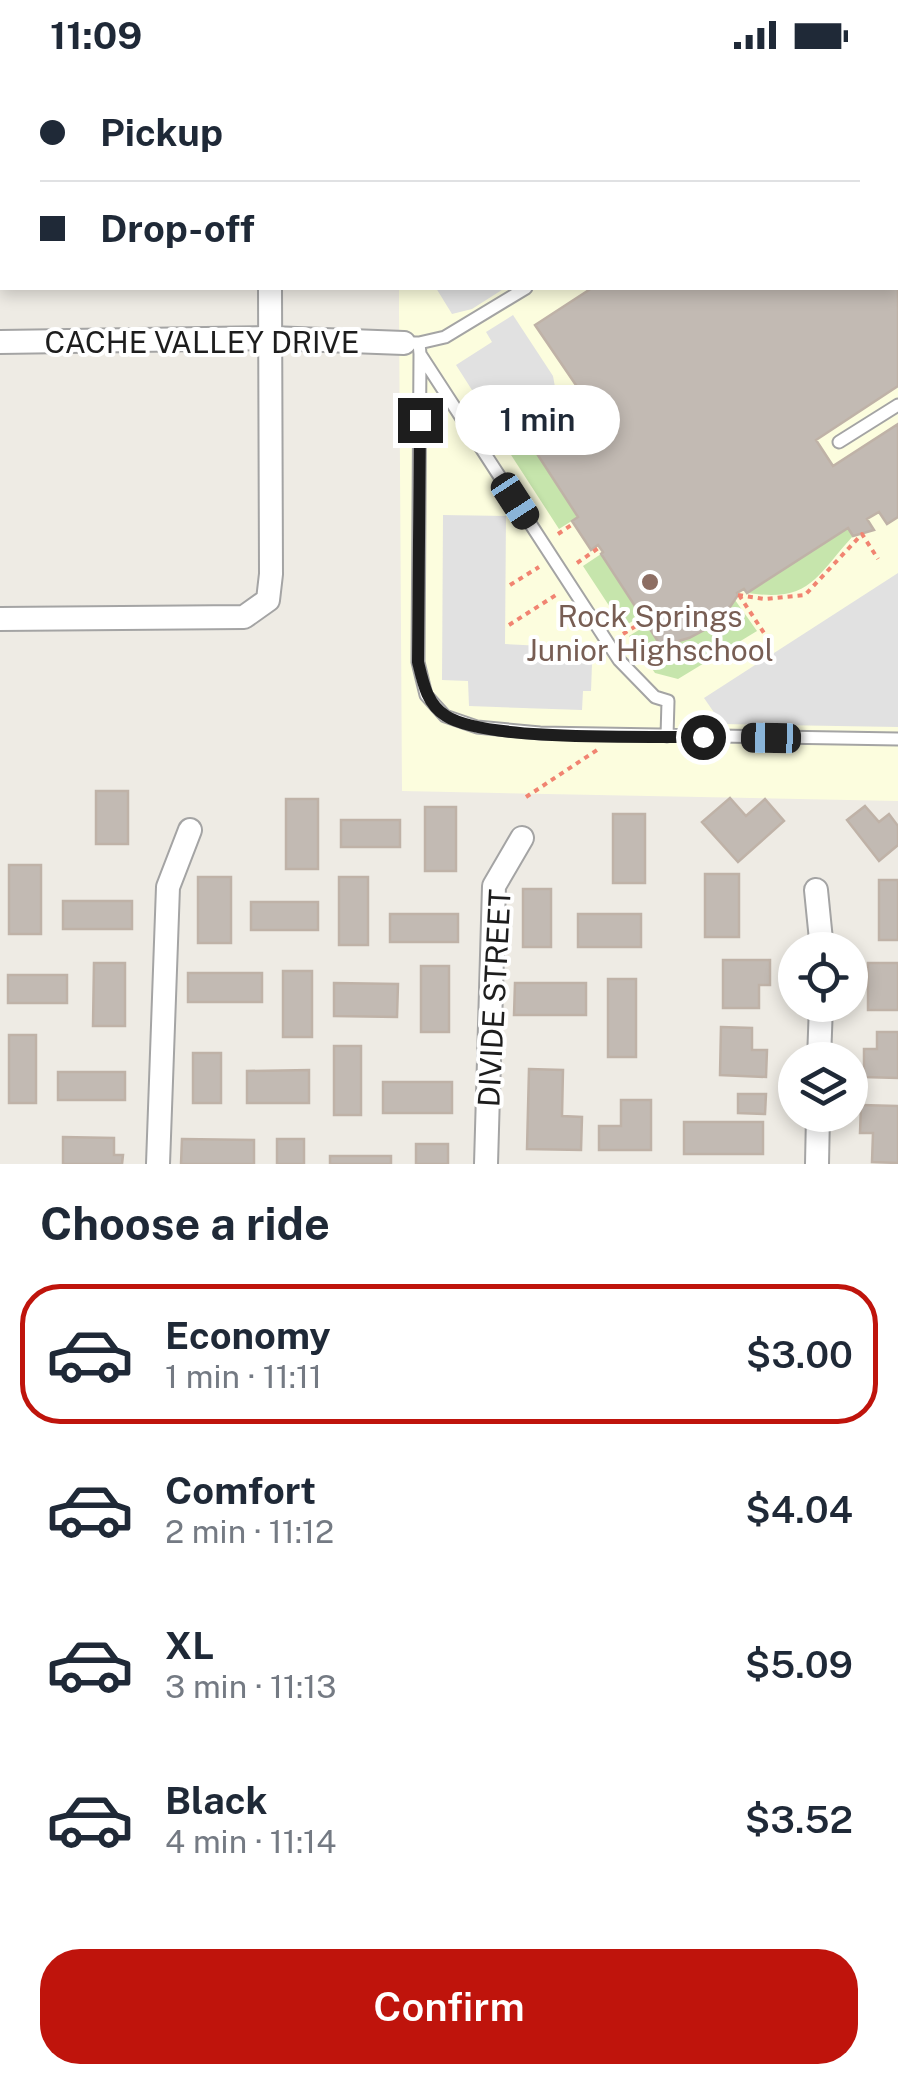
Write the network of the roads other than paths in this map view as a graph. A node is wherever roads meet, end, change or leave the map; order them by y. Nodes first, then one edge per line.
1 (270, 290) edge
2 (523, 290) edge
3 (270, 338) junction
4 (0, 342) edge
5 (414, 347) junction
6 (898, 405) edge
7 (840, 442) dead end
8 (0, 620) edge
9 (667, 736) junction
10 (898, 739) edge
11 (190, 830) dead end
12 (522, 838) dead end
13 (816, 890) dead end
14 (820, 932) edge
15 (818, 1132) edge
16 (158, 1164) edge
17 (486, 1164) edge
18 (817, 1164) edge

1 - 3 street
2 - 5 lane
3 - 4 street, CACHE VALLEY DRIVE
3 - 5 street, CACHE VALLEY DRIVE
3 - 8 street
5 - 9 lane
5 - 9 lane
6 - 7 lane
9 - 10 lane
11 - 16 street
12 - 17 street, DIVIDE STREET
13 - 14 street
15 - 18 street

